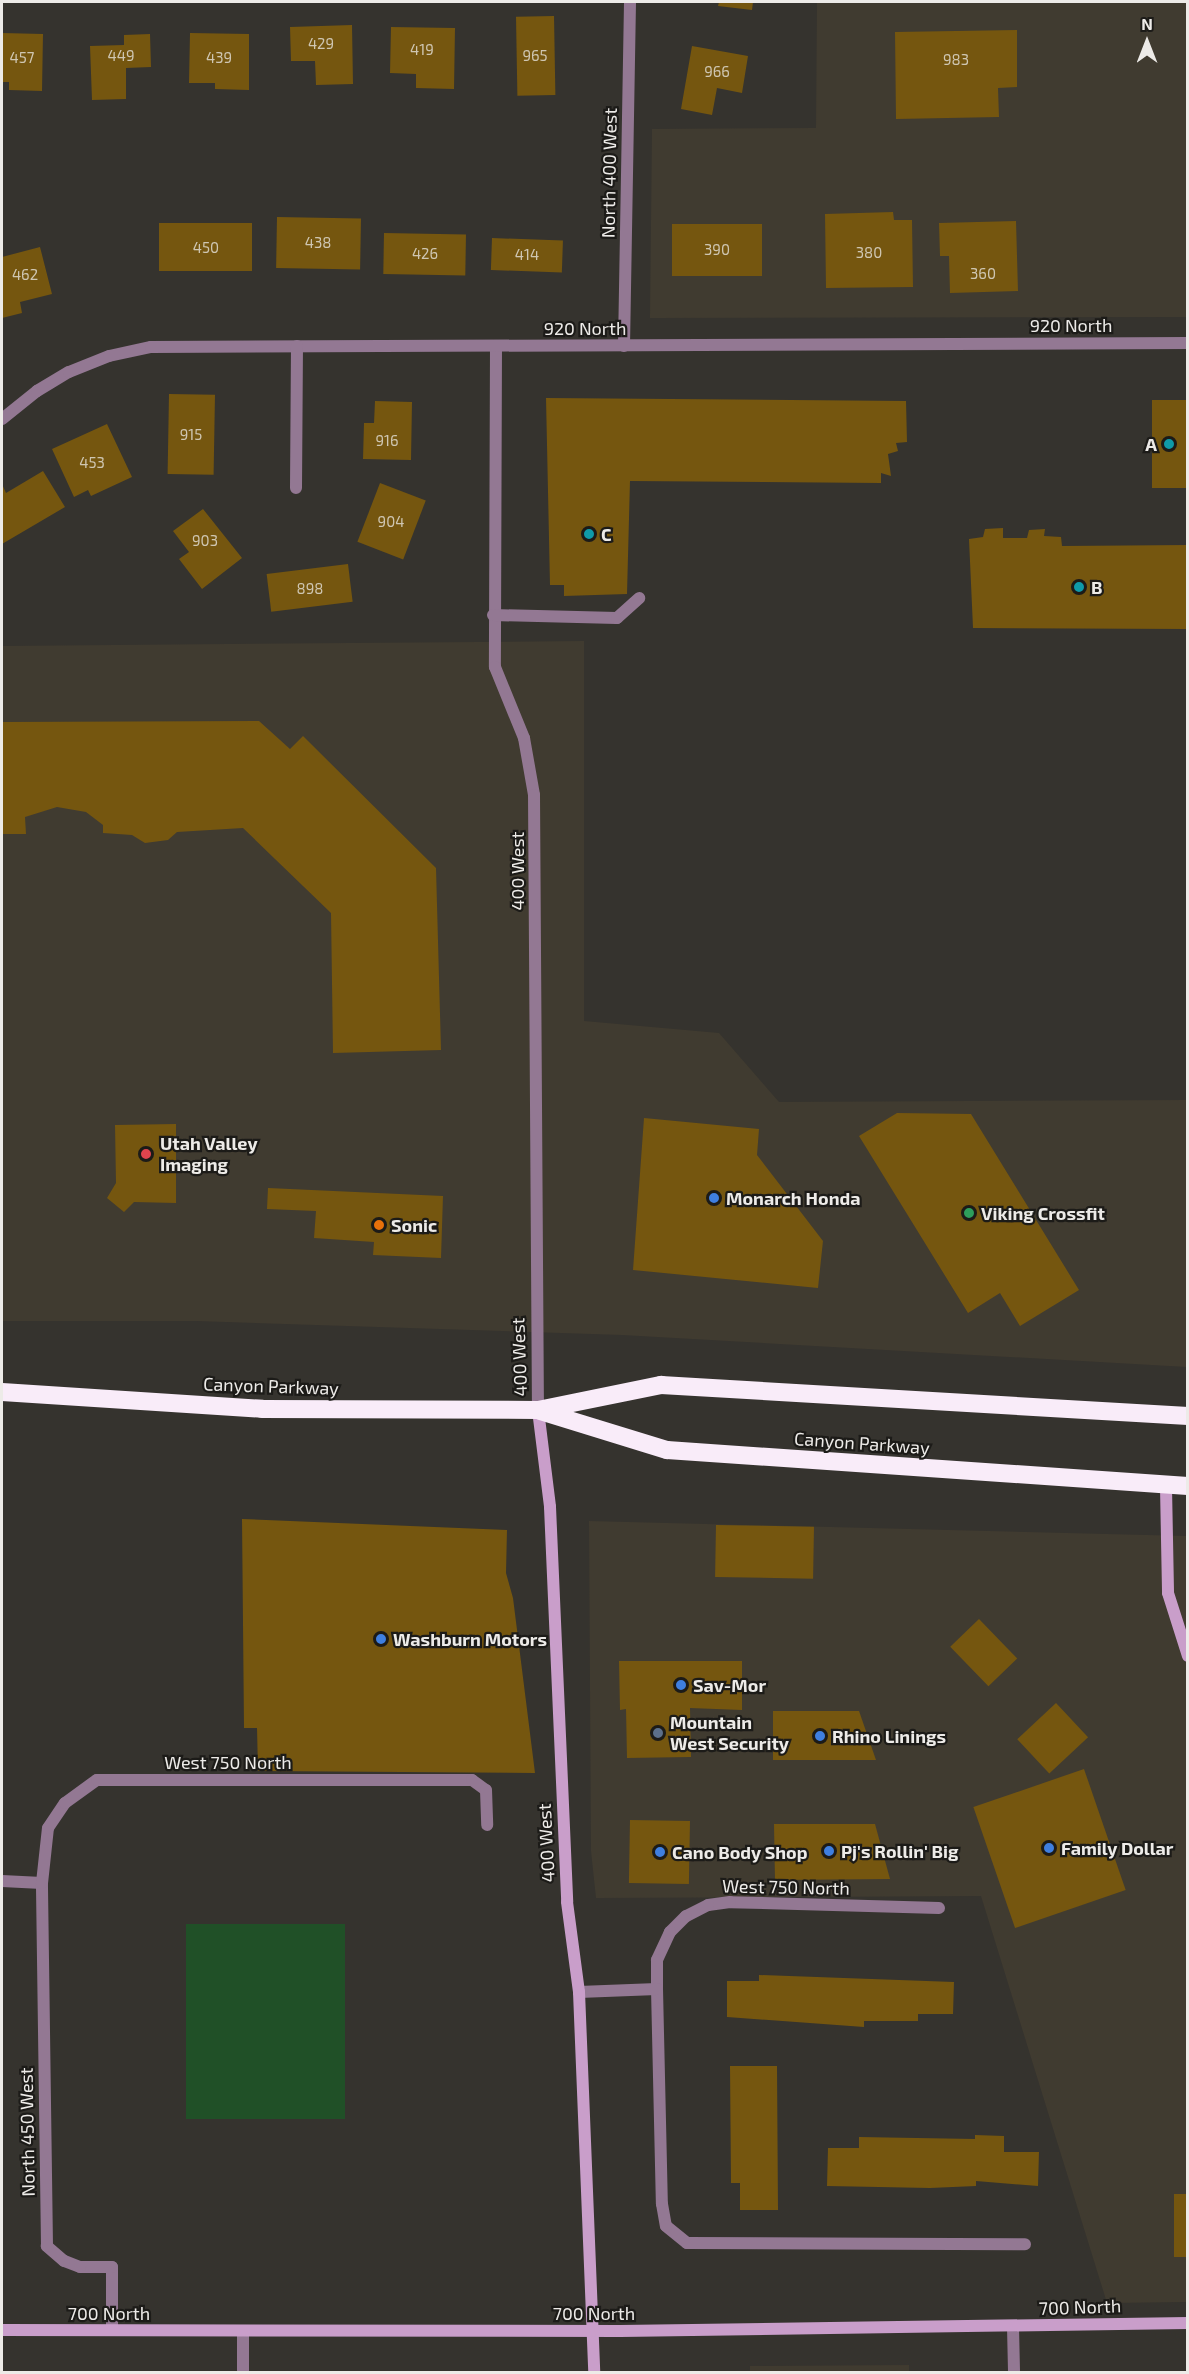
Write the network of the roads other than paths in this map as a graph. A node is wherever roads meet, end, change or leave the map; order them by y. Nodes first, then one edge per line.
1 (630, 2) edge
2 (1188, 343) edge
3 (496, 345) junction
4 (297, 346) junction
5 (624, 346) junction
6 (2, 419) edge
7 (296, 488) dead end
8 (639, 598) dead end
9 (493, 615) junction
10 (2, 1392) edge
11 (538, 1410) junction
12 (1188, 1416) edge
13 (1188, 1486) edge
14 (1166, 1487) junction
15 (1188, 1656) edge
16 (487, 1825) dead end
17 (2, 1881) edge
18 (42, 1883) junction
19 (939, 1908) dead end
20 (657, 1989) junction
21 (579, 1992) junction
22 (1025, 2244) dead end
23 (1188, 2323) edge
24 (1013, 2327) junction
25 (2, 2330) edge
26 (112, 2330) junction
27 (594, 2331) junction
28 (243, 2332) junction
29 (243, 2373) edge
30 (594, 2373) edge
31 (1014, 2373) edge

1 - 5 street, North 400 West
2 - 5 street, 920 North
3 - 4 street, 920 North
3 - 5 street, 920 North
3 - 9 street, 400 West
4 - 6 street, 920 North
4 - 7 street
8 - 9 street
9 - 11 street, 400 West
10 - 11 highway, Canyon Parkway
11 - 12 highway, Canyon Parkway
11 - 14 highway, Canyon Parkway
11 - 21 street, 400 West
13 - 14 highway, Canyon Parkway
14 - 15 street
16 - 18 street, West 750 North
17 - 18 street
18 - 26 street, North 450 West
19 - 20 street, West 750 North
20 - 21 street
20 - 22 street, West 750 North
21 - 27 street, 400 West
23 - 24 street, 700 North
24 - 27 street, 700 North
24 - 31 street
25 - 26 street, 700 North
26 - 28 street, 700 North
27 - 28 street, 700 North
27 - 30 street, 400 West
28 - 29 street

